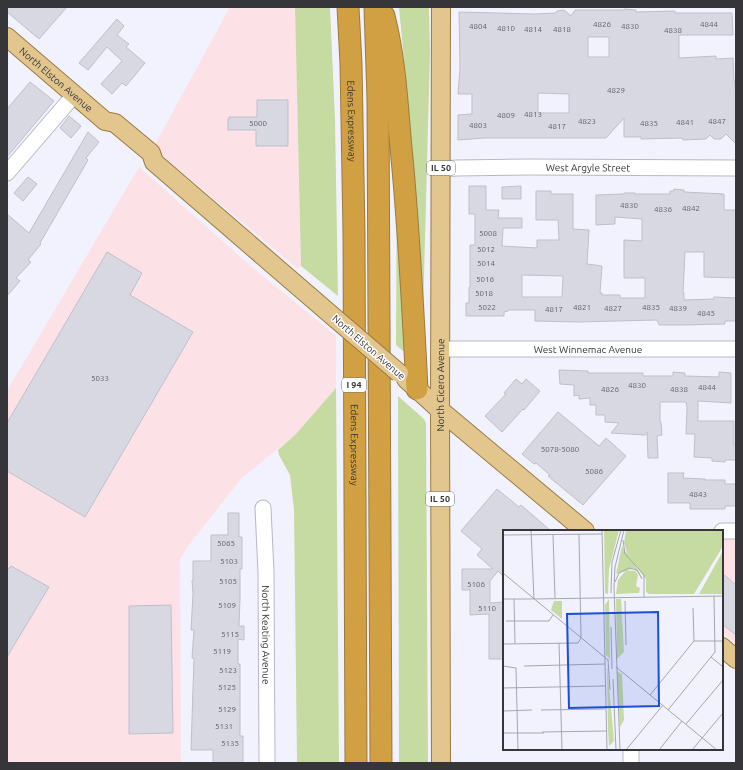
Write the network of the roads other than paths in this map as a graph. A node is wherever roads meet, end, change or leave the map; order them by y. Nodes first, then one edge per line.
1 (348, 7) edge
2 (375, 7) edge
3 (382, 7) edge
4 (441, 7) edge
5 (7, 37) edge
6 (75, 94) junction
7 (736, 168) edge
8 (441, 169) junction
9 (7, 174) edge
10 (440, 349) junction
11 (736, 349) edge
12 (417, 389) junction
13 (440, 410) junction
14 (264, 508) dead end
15 (584, 530) edge
16 (723, 531) edge
17 (736, 531) edge
18 (723, 648) edge
19 (736, 659) edge
20 (631, 750) edge
21 (267, 763) edge
22 (356, 763) edge
23 (381, 763) edge
24 (441, 763) edge
25 (632, 763) edge

1 - 22 highway, Edens Expressway / I 94
2 - 23 highway, I 94
3 - 12 highway
4 - 8 main road, North Cicero Avenue / IL 50
5 - 6 main road, North Elston Avenue
6 - 9 street
6 - 12 main road, North Elston Avenue, bridge
7 - 8 street, West Argyle Street
8 - 10 main road, North Cicero Avenue / IL 50
10 - 11 street, West Winnemac Avenue
10 - 13 main road, North Cicero Avenue / IL 50
12 - 13 main road, North Elston Avenue
13 - 15 main road, North Elston Avenue
13 - 24 main road, North Cicero Avenue / IL 50
14 - 21 street, North Keating Avenue
16 - 17 street
18 - 19 main road
20 - 25 street

